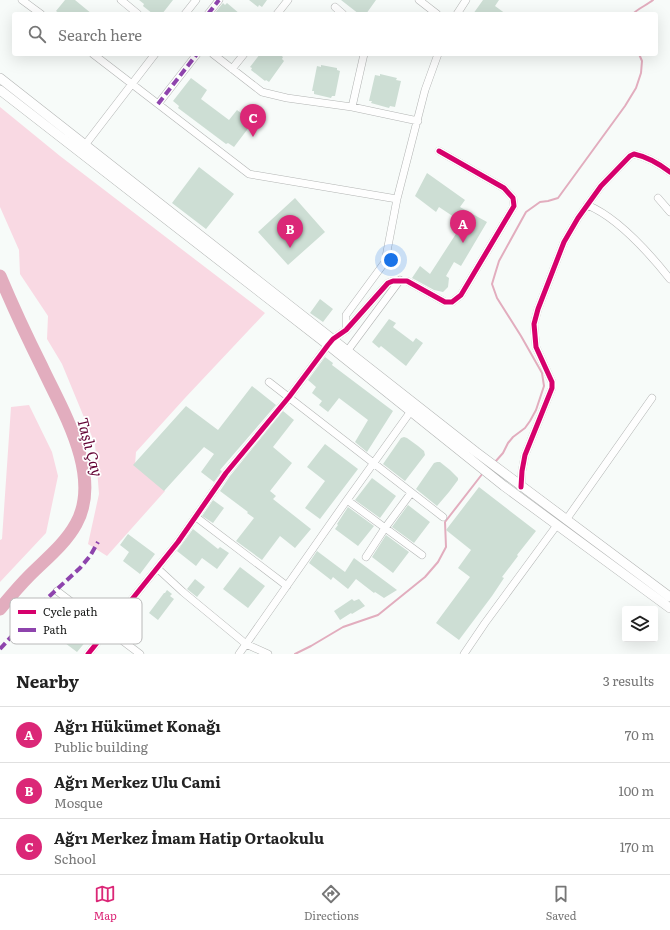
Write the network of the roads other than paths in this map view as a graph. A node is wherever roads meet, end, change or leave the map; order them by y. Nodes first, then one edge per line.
1 (22, 0) edge
2 (121, 0) edge
3 (196, 0) edge
4 (219, 0) edge
5 (288, 0) edge
6 (418, 0) edge
7 (466, 0) edge
8 (335, 7) dead end
9 (37, 12) edge
10 (136, 12) edge
11 (187, 12) edge
12 (210, 12) edge
13 (279, 12) edge
14 (341, 12) edge
15 (435, 12) edge
16 (458, 12) edge
17 (95, 56) edge
18 (153, 56) edge
19 (195, 56) edge
20 (216, 56) edge
21 (242, 56) edge
22 (364, 56) edge
23 (437, 56) edge
24 (232, 69) junction
25 (0, 78) edge
26 (132, 84) junction
27 (0, 90) edge
28 (158, 104) junction
29 (352, 107) junction
30 (418, 121) junction
31 (85, 145) junction
32 (439, 151) dead end
33 (670, 172) edge
34 (658, 198) dead end
35 (397, 199) junction
36 (587, 205) junction
37 (670, 212) edge
38 (670, 279) edge
39 (400, 280) junction
40 (346, 330) junction
41 (330, 342) junction
42 (348, 350) junction
43 (269, 382) dead end
44 (289, 396) junction
45 (652, 398) dead end
46 (411, 411) junction
47 (475, 456) junction
48 (374, 465) junction
49 (508, 482) junction
50 (522, 487) junction
51 (411, 493) junction
52 (347, 500) junction
53 (196, 518) junction
54 (443, 518) dead end
55 (566, 520) junction
56 (557, 525) junction
57 (385, 528) junction
58 (422, 556) dead end
59 (366, 557) dead end
60 (157, 568) junction
61 (287, 586) junction
62 (57, 591) dead end
63 (670, 597) edge
64 (66, 598) edge
65 (133, 598) edge
66 (670, 608) edge
67 (96, 644) edge
68 (127, 644) edge
69 (246, 644) junction
70 (88, 654) edge
71 (140, 654) edge
72 (240, 654) edge
73 (268, 654) edge
74 (464, 654) edge

1 - 9 street
2 - 10 street
3 - 11 street
4 - 12 street
5 - 13 street
6 - 15 street
7 - 16 street
8 - 14 street
17 - 26 street
18 - 26 street
19 - 28 street
20 - 24 street
21 - 24 street
22 - 29 street
23 - 30 street
24 - 29 street
25 - 31 main road
26 - 28 street
26 - 31 street
27 - 41 main road
28 - 35 street
29 - 30 street
30 - 35 street
31 - 41 main road
32 - 39 street
33 - 36 street
34 - 37 street
35 - 40 street
36 - 38 street
36 - 50 street
39 - 40 street
39 - 42 street
40 - 41 street
41 - 42 main road
41 - 44 street
41 - 46 main road
42 - 47 main road
43 - 44 street
44 - 48 street
44 - 53 street
45 - 55 street
46 - 47 main road
46 - 48 street
47 - 49 main road
48 - 51 street
48 - 52 street
49 - 50 main road
49 - 56 main road
50 - 55 main road
51 - 54 street
51 - 57 street
52 - 57 street
52 - 61 street
53 - 60 street
53 - 61 street
55 - 63 main road
56 - 66 main road
56 - 74 street
57 - 58 street
57 - 59 street
60 - 65 street
60 - 69 street
61 - 69 street
62 - 64 street
67 - 70 street
68 - 71 street
69 - 72 street
69 - 73 street

